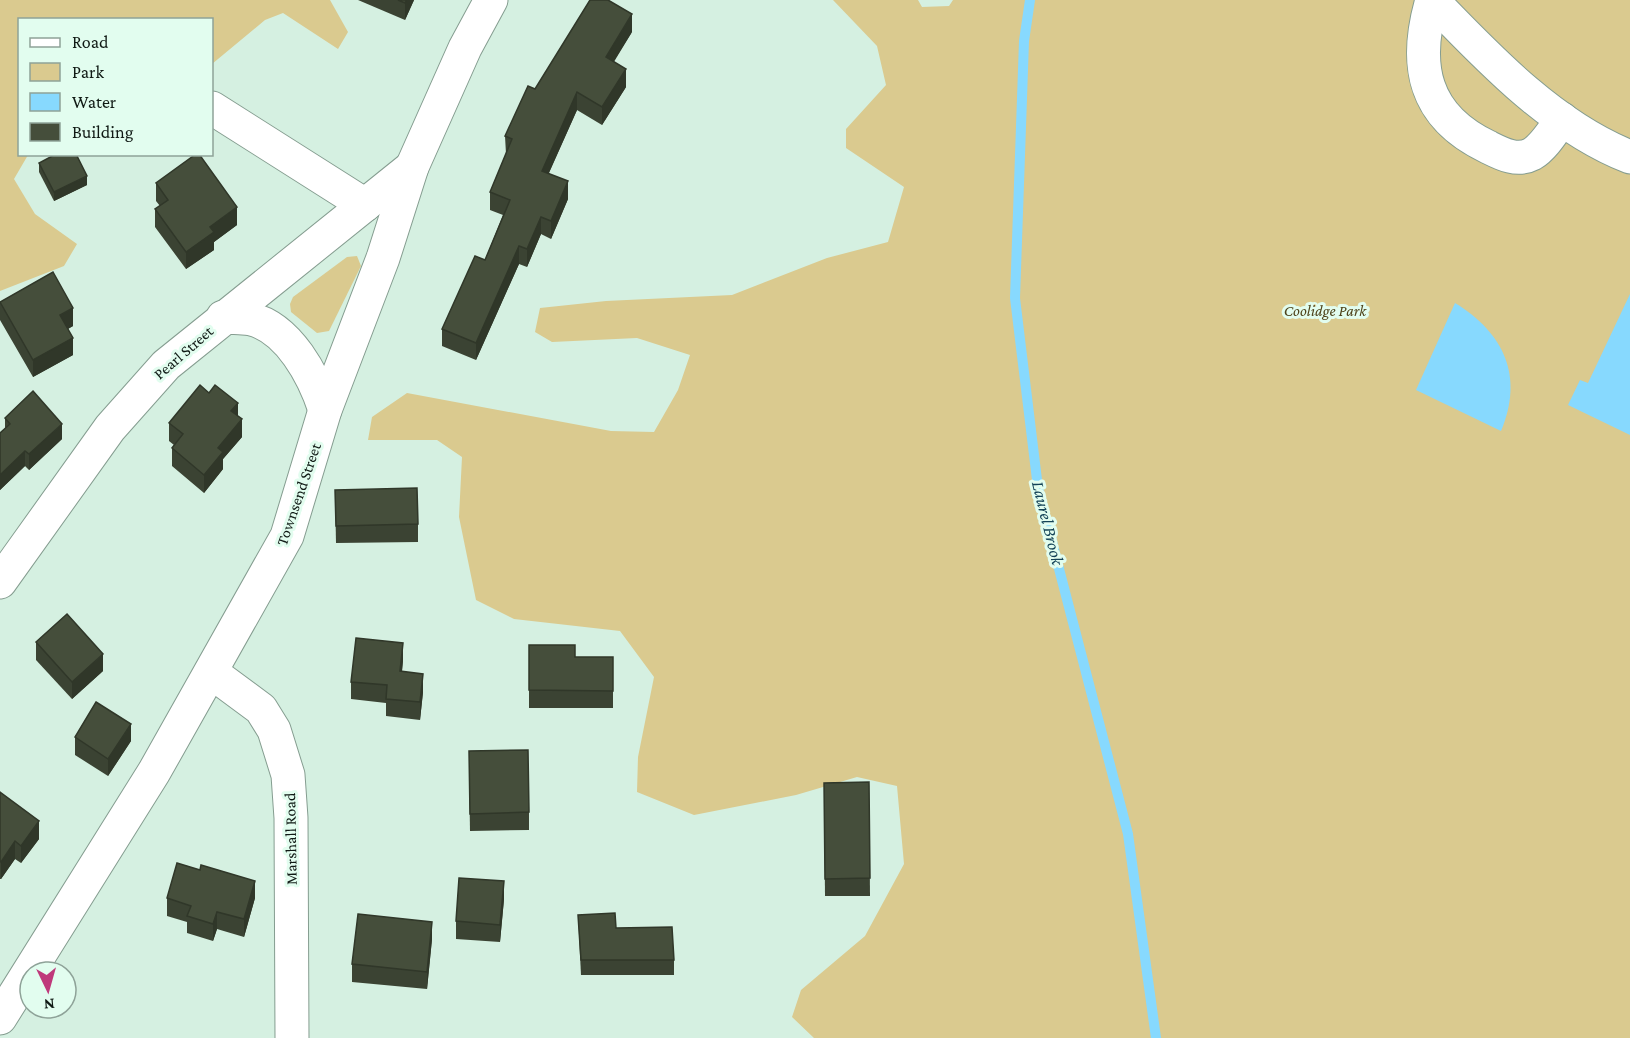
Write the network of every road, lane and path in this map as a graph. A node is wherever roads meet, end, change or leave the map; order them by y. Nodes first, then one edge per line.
1 (490, 0) edge
2 (1432, 0) edge
3 (213, 109) edge
4 (1562, 119) junction
5 (1630, 157) edge
6 (412, 166) junction
7 (365, 205) junction
8 (223, 318) junction
9 (325, 410) junction
10 (0, 582) edge
11 (211, 672) junction
12 (0, 1018) edge
13 (292, 1038) edge

1 - 6 street, Townsend Street
2 - 4 street
2 - 4 street
3 - 7 street
4 - 5 street
6 - 7 street, Pearl Street
6 - 9 street, Townsend Street
7 - 8 street, Pearl Street
8 - 9 street
8 - 10 street, Pearl Street
9 - 11 street, Townsend Street
11 - 12 street, Townsend Street
11 - 13 street, Marshall Road

